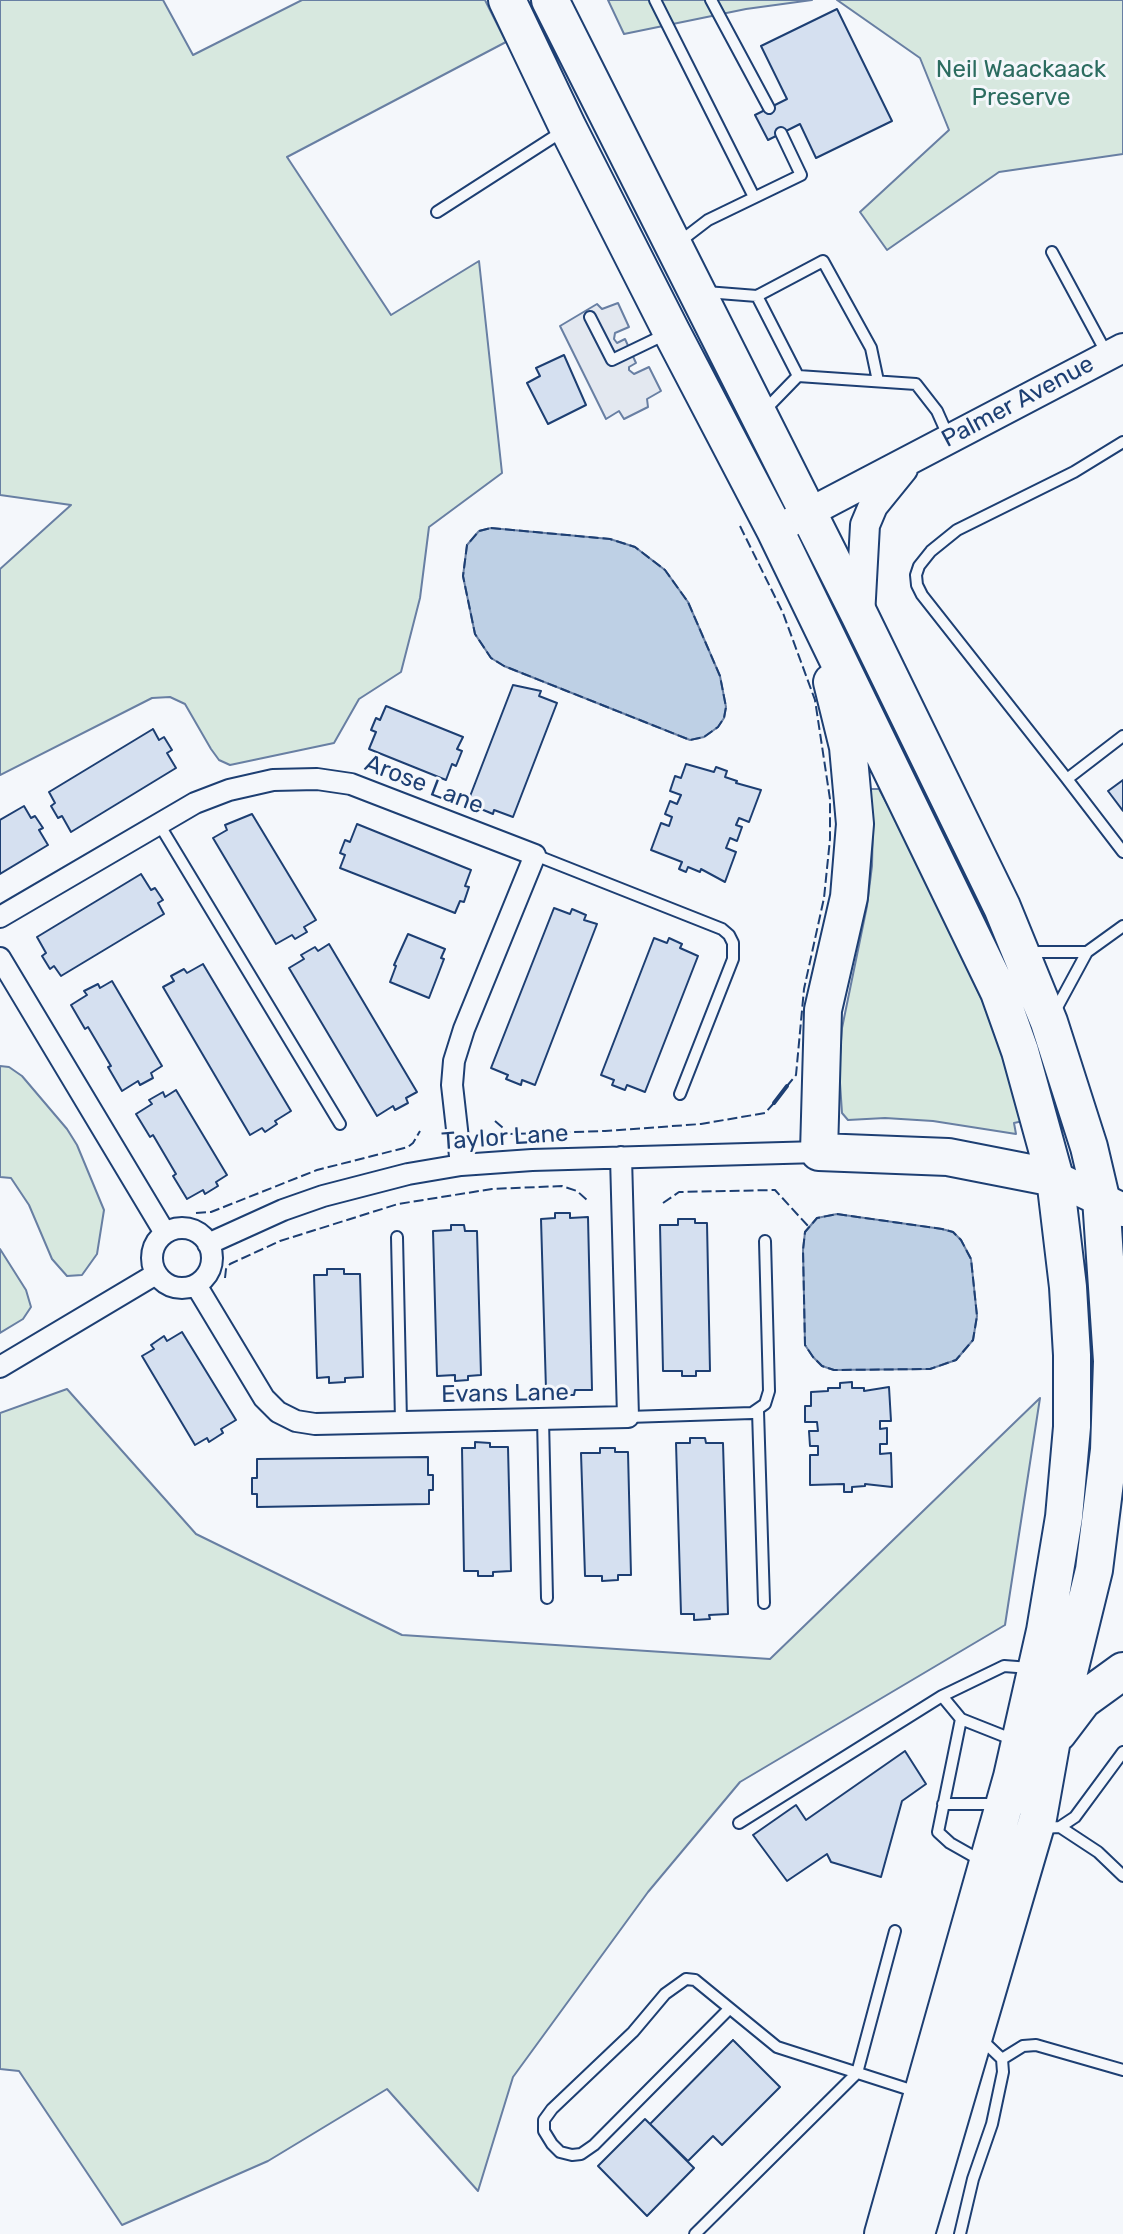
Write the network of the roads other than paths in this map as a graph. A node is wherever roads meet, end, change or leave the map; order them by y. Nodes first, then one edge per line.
1 (507, 0) edge
2 (550, 0) edge
3 (655, 0) edge
4 (711, 0) edge
5 (769, 108) dead end
6 (568, 128) junction
7 (781, 133) dead end
8 (754, 197) junction
9 (437, 212) dead end
10 (673, 247) junction
11 (1052, 252) dead end
12 (696, 291) junction
13 (757, 296) junction
14 (590, 317) dead end
15 (671, 331) junction
16 (1115, 352) edge
17 (798, 376) junction
18 (878, 381) junction
19 (759, 416) junction
20 (949, 438) junction
21 (1123, 442) edge
22 (913, 458) junction
23 (807, 513) junction
24 (775, 530) junction
25 (812, 607) junction
26 (860, 616) junction
27 (1123, 736) edge
28 (1067, 779) junction
29 (158, 823) junction
30 (1123, 852) edge
31 (535, 855) junction
32 (0, 917) edge
33 (1123, 926) edge
34 (1021, 952) junction
35 (1087, 952) junction
36 (0, 958) edge
37 (1049, 1022) junction
38 (680, 1094) dead end
39 (340, 1124) dead end
40 (819, 1152) junction
41 (621, 1157) junction
42 (461, 1165) junction
43 (1055, 1178) junction
44 (1112, 1204) edge
45 (165, 1233) junction
46 (397, 1237) dead end
47 (765, 1241) dead end
48 (208, 1244) junction
49 (156, 1274) junction
50 (196, 1285) junction
51 (1117, 1322) edge
52 (0, 1367) edge
53 (758, 1411) junction
54 (628, 1417) junction
55 (543, 1419) junction
56 (401, 1421) junction
57 (547, 1598) dead end
58 (764, 1603) dead end
59 (1036, 1669) junction
60 (1123, 1671) edge
61 (942, 1696) junction
62 (961, 1719) junction
63 (1035, 1743) junction
64 (1123, 1752) edge
65 (943, 1804) junction
66 (1004, 1804) junction
67 (739, 1823) dead end
68 (1047, 1827) junction
69 (987, 1864) junction
70 (1123, 1876) edge
71 (895, 1931) dead end
72 (729, 2009) junction
73 (975, 2033) junction
74 (1002, 2059) junction
75 (1123, 2070) edge
76 (857, 2073) junction
77 (923, 2094) junction
78 (695, 2234) edge
79 (883, 2234) edge
80 (916, 2234) edge
81 (960, 2234) edge

1 - 6 highway
2 - 10 highway
3 - 8 lane
4 - 5 lane
6 - 9 lane
6 - 15 highway
7 - 8 lane
8 - 10 lane
10 - 12 highway
11 - 16 lane
12 - 13 lane
12 - 19 highway
13 - 17 lane
13 - 18 lane
14 - 15 lane
15 - 24 highway
16 - 20 street, Palmer Avenue
17 - 18 lane
17 - 19 lane
18 - 20 lane
19 - 23 highway
20 - 22 street, Palmer Avenue
21 - 28 lane
22 - 23 street, Palmer Avenue
22 - 26 street, Palmer Avenue
23 - 24 street, Palmer Avenue
23 - 26 highway
24 - 25 highway
25 - 40 highway
25 - 43 highway
26 - 34 highway
27 - 28 lane
28 - 30 lane
29 - 31 street, Arose Lane
29 - 32 street, Arose Lane
29 - 39 lane
31 - 38 lane
31 - 42 street
33 - 35 lane
34 - 35 lane
34 - 37 highway
35 - 37 lane
36 - 45 street
37 - 44 highway
40 - 41 street, Taylor Lane
40 - 43 highway
41 - 42 street, Taylor Lane
41 - 54 street
42 - 48 street, Taylor Lane
43 - 44 main road
43 - 59 highway
44 - 51 highway
45 - 48 street
45 - 49 street
46 - 56 lane
47 - 53 lane
48 - 50 street
49 - 50 street
49 - 52 street
50 - 56 street, Evans Lane
51 - 63 highway
53 - 54 lane
53 - 58 lane
54 - 55 street, Evans Lane
55 - 56 street, Evans Lane
55 - 57 lane
59 - 61 lane
59 - 63 highway
60 - 63 highway
61 - 62 lane
61 - 67 lane
62 - 63 lane
62 - 65 lane
63 - 66 highway
63 - 68 highway
64 - 68 lane
65 - 66 lane
65 - 69 lane
66 - 69 highway
68 - 70 lane
68 - 73 highway
69 - 77 highway
71 - 76 lane
72 - 72 lane
72 - 76 lane
73 - 74 lane
73 - 80 highway
74 - 75 lane
74 - 81 lane
76 - 77 lane
76 - 78 lane
77 - 79 highway

